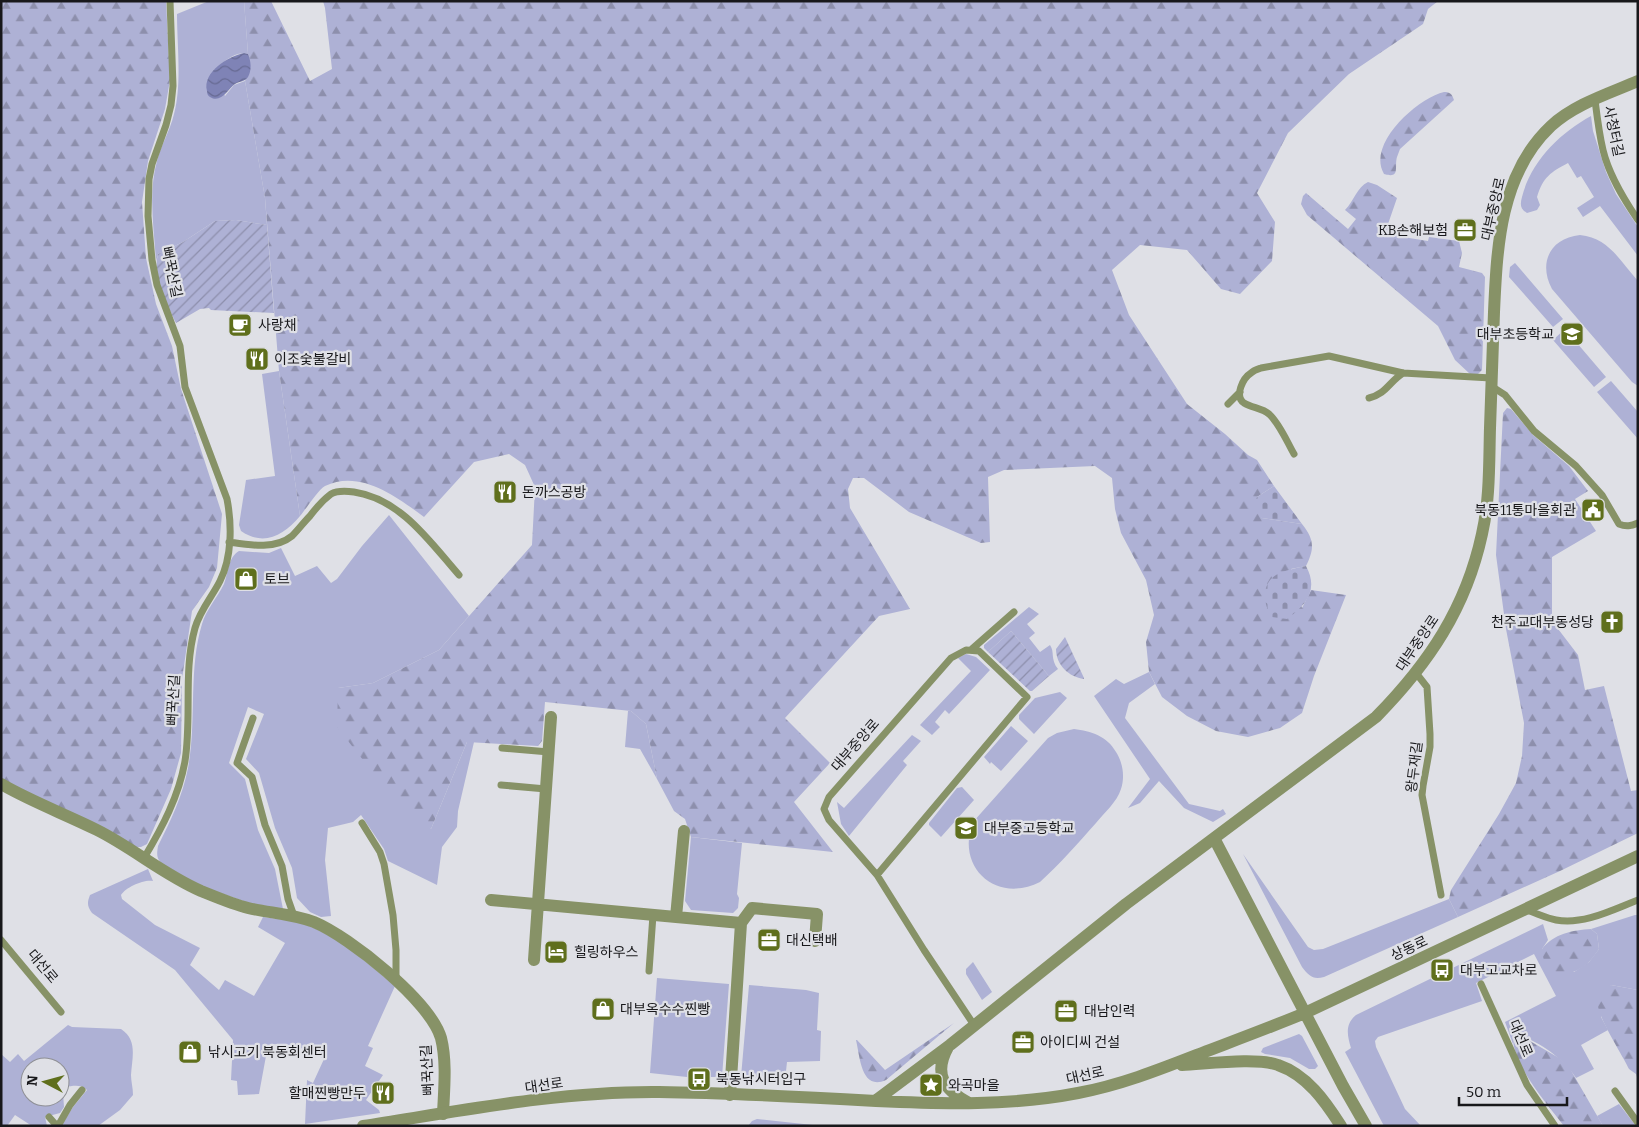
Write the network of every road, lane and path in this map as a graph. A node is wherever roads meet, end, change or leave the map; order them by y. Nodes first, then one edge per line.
1 (170, 1) edge
2 (1638, 81) edge
3 (1594, 100) junction
4 (1638, 220) edge
5 (1403, 373) junction
6 (1491, 382) junction
7 (1240, 392) junction
8 (1368, 398) dead end
9 (1228, 404) dead end
10 (1294, 454) dead end
11 (1638, 523) edge
12 (229, 542) junction
13 (460, 575) dead end
14 (1014, 612) dead end
15 (972, 649) junction
16 (1416, 673) junction
17 (551, 717) dead end
18 (253, 718) dead end
19 (502, 748) dead end
20 (549, 752) junction
21 (1, 784) edge
22 (501, 786) dead end
23 (546, 789) junction
24 (362, 823) dead end
25 (684, 832) dead end
26 (1214, 838) junction
27 (1638, 856) edge
28 (144, 858) junction
29 (877, 875) junction
30 (1441, 895) dead end
31 (492, 900) dead end
32 (1638, 900) edge
33 (538, 904) junction
34 (1525, 910) junction
35 (654, 915) junction
36 (294, 917) junction
37 (676, 917) junction
38 (741, 923) junction
39 (1, 940) edge
40 (816, 941) dead end
41 (534, 960) dead end
42 (649, 971) dead end
43 (396, 980) junction
44 (1481, 984) dead end
45 (61, 1012) dead end
46 (1305, 1013) junction
47 (974, 1025) junction
48 (950, 1045) junction
49 (1170, 1066) junction
50 (82, 1090) dead end
51 (1615, 1091) dead end
52 (730, 1095) junction
53 (876, 1101) junction
54 (970, 1104) junction
55 (443, 1114) junction
56 (49, 1117) dead end
57 (1638, 1123) edge
58 (57, 1126) edge
59 (363, 1126) edge
60 (1341, 1126) edge
61 (1366, 1126) edge
62 (1555, 1126) edge

1 - 12 lane, 뻐꾹산길
2 - 3 street, 대부중앙로
3 - 4 lane, 사청터길
3 - 6 street, 대부중앙로
5 - 6 lane
5 - 7 lane
5 - 8 lane
6 - 11 lane
6 - 16 street, 대부중앙로
7 - 9 lane
7 - 10 lane
12 - 13 lane
12 - 28 lane, 뻐꾹산길
14 - 15 lane, 대부중앙로
15 - 29 lane, 대부중앙로
15 - 29 lane
16 - 26 street, 대부중앙로
16 - 30 lane, 왕두재길
17 - 20 street
18 - 36 lane
19 - 20 lane
20 - 23 street
21 - 28 street, 뻐꾹산길
22 - 23 lane
23 - 33 street
24 - 43 lane
25 - 37 street
26 - 46 street
26 - 47 street, 대부중앙로
27 - 34 street, 상동로
28 - 36 street, 뻐꾹산길
29 - 47 lane, 대부중앙로
31 - 33 street
32 - 34 lane
33 - 35 street
33 - 41 street
34 - 46 street, 상동로
35 - 37 street
35 - 42 lane
36 - 43 street, 뻐꾹산길
37 - 38 street
38 - 40 street
38 - 52 street
39 - 45 lane, 대선로
43 - 55 street, 뻐꾹산길
44 - 62 lane, 대선로
46 - 49 street, 대선로
46 - 61 street
47 - 48 street, 대부중앙로
48 - 53 street, 대부중앙로
48 - 54 street
49 - 54 street, 대선로
49 - 60 street
50 - 58 lane
51 - 57 lane
52 - 53 street, 대선로
52 - 55 street, 대선로
53 - 54 street, 대선로
55 - 59 street, 대선로
56 - 58 lane

